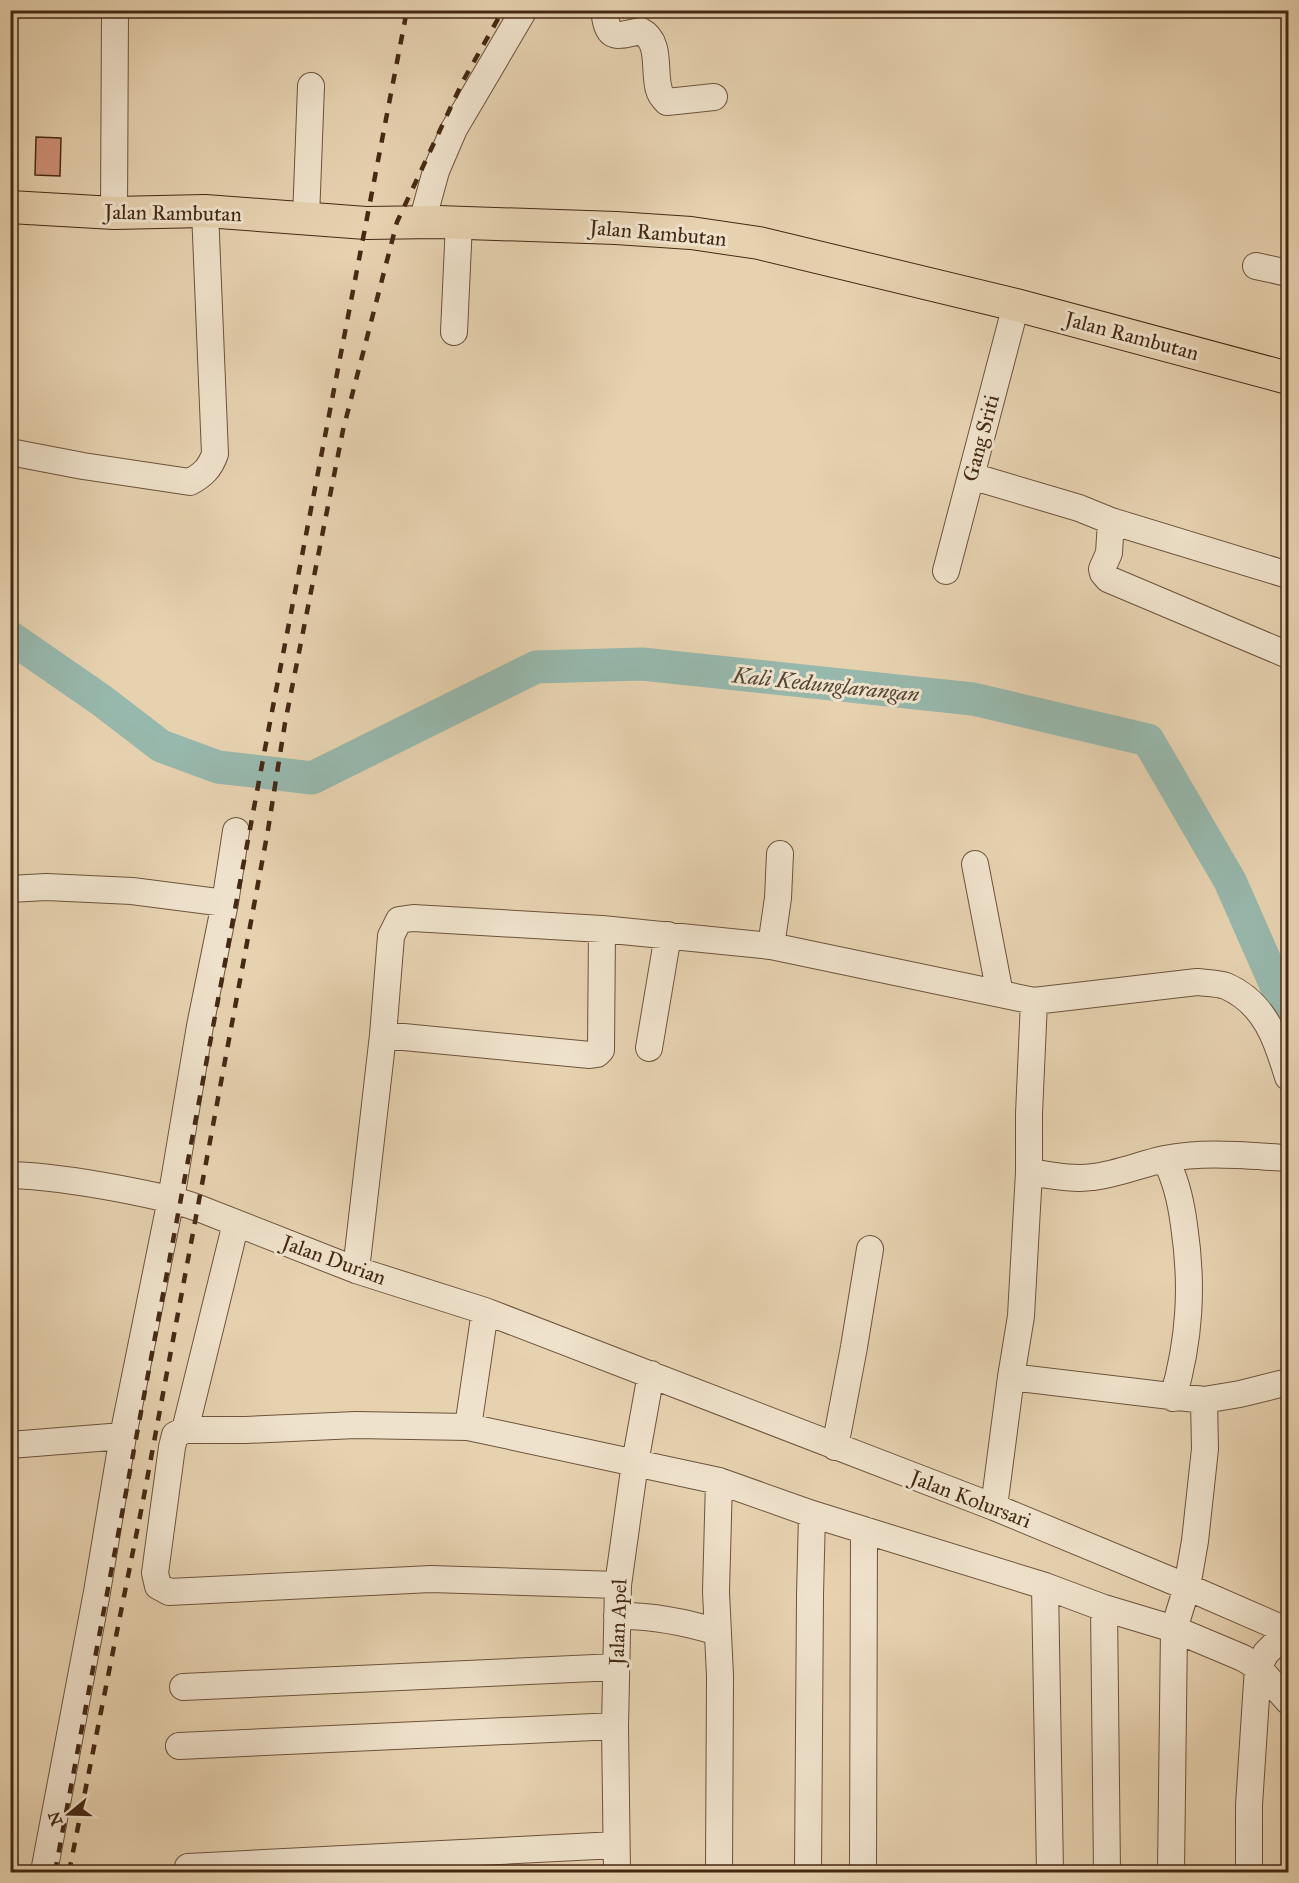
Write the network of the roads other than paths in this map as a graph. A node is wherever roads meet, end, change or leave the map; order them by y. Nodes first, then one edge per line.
1 (115, 10) edge
2 (524, 10) edge
3 (604, 10) edge
4 (647, 21) edge
5 (311, 86) dead end
6 (714, 97) dead end
7 (10, 207) edge
8 (206, 211) junction
9 (114, 213) junction
10 (306, 218) junction
11 (422, 222) junction
12 (459, 223) junction
13 (1256, 266) dead end
14 (1288, 273) edge
15 (1016, 305) junction
16 (454, 332) dead end
17 (1288, 378) edge
18 (10, 452) edge
19 (971, 476) junction
20 (1111, 521) junction
21 (946, 571) dead end
22 (1288, 575) edge
23 (1288, 655) edge
24 (236, 831) dead end
25 (780, 854) dead end
26 (975, 864) dead end
27 (10, 889) edge
28 (225, 903) junction
29 (602, 929) junction
30 (668, 935) junction
31 (771, 946) junction
32 (1000, 994) junction
33 (1034, 1001) junction
34 (1282, 1033) edge
35 (383, 1035) junction
36 (649, 1048) dead end
37 (1288, 1077) edge
38 (1288, 1158) edge
39 (1165, 1159) junction
40 (1029, 1172) junction
41 (10, 1175) edge
42 (171, 1199) junction
43 (236, 1223) junction
44 (870, 1249) dead end
45 (356, 1270) junction
46 (483, 1323) junction
47 (651, 1374) junction
48 (1011, 1377) junction
49 (1288, 1382) edge
50 (1173, 1398) junction
51 (1204, 1400) junction
52 (468, 1426) junction
53 (185, 1430) junction
54 (123, 1436) junction
55 (10, 1445) edge
56 (638, 1447) junction
57 (835, 1447) junction
58 (719, 1481) junction
59 (994, 1507) junction
60 (812, 1514) junction
61 (864, 1530) junction
62 (618, 1585) junction
63 (1045, 1586) junction
64 (1104, 1608) junction
65 (1180, 1608) junction
66 (617, 1616) junction
67 (1288, 1631) edge
68 (717, 1632) junction
69 (1262, 1661) junction
70 (616, 1667) junction
71 (183, 1687) dead end
72 (1288, 1701) edge
73 (615, 1726) junction
74 (179, 1746) dead end
75 (616, 1845) junction
76 (188, 1868) dead end
77 (44, 1872) edge
78 (617, 1872) edge
79 (719, 1872) edge
80 (808, 1872) edge
81 (863, 1872) edge
82 (1050, 1872) edge
83 (1107, 1872) edge
84 (1171, 1872) edge
85 (1249, 1872) edge

1 - 9 street
2 - 11 street
3 - 4 street
4 - 6 street
5 - 10 street
7 - 9 main road, Jalan Rambutan
8 - 9 main road, Jalan Rambutan
8 - 10 main road, Jalan Rambutan
8 - 18 street
10 - 11 main road, Jalan Rambutan
11 - 12 main road, Jalan Rambutan
12 - 15 main road, Jalan Rambutan
12 - 16 street
13 - 14 street
15 - 17 main road, Jalan Rambutan
15 - 19 street, Gang Sriti
19 - 20 street
19 - 21 street, Gang Sriti
20 - 22 street
20 - 23 street
24 - 28 street
25 - 31 street
26 - 32 street
27 - 28 street
28 - 42 street
29 - 30 street
29 - 35 street
29 - 35 street
30 - 31 street
30 - 36 street
31 - 32 street
32 - 33 street
33 - 34 street
33 - 40 street
34 - 37 street
35 - 45 street
38 - 39 street
39 - 40 street
39 - 50 street
40 - 48 street
41 - 42 street, Jalan Durian
42 - 43 street, Jalan Durian
42 - 54 street
43 - 45 street, Jalan Durian
43 - 53 street
44 - 57 street
45 - 46 street, Jalan Durian
46 - 47 street, Jalan Durian
46 - 52 street
47 - 56 street, Jalan Apel
47 - 57 street, Jalan Kolursari
48 - 50 street
48 - 59 street
49 - 51 street
50 - 51 street
51 - 65 street
52 - 53 street
52 - 56 street
53 - 62 street
54 - 55 street
54 - 77 street
56 - 58 street
56 - 62 street, Jalan Apel
57 - 59 street, Jalan Kolursari
58 - 60 street
58 - 68 street
59 - 65 street, Jalan Kolursari
60 - 61 street
60 - 80 street
61 - 63 street
61 - 81 street
62 - 66 street, Jalan Apel
63 - 64 street
63 - 82 street
64 - 65 street
64 - 83 street
65 - 67 street, Jalan Kolursari
65 - 69 street
65 - 84 street
66 - 68 street
66 - 70 street, Jalan Apel
67 - 69 street
68 - 79 street
69 - 72 street
69 - 85 street
70 - 71 street
70 - 73 street, Jalan Apel
73 - 74 street
73 - 75 street, Jalan Apel
75 - 76 street
75 - 78 street, Jalan Apel

